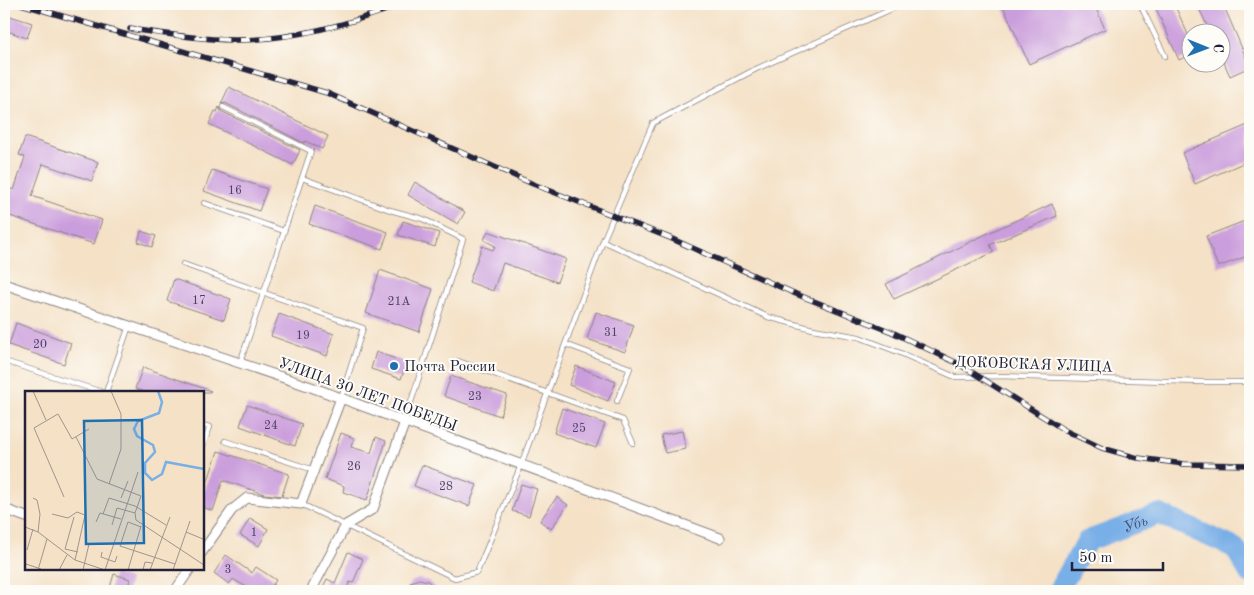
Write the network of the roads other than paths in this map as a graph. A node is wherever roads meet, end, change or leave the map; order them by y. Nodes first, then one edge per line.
1 (903, 4) edge
2 (1140, 4) edge
3 (1165, 56) dead end
4 (223, 107) dead end
5 (302, 178) junction
6 (204, 203) dead end
7 (284, 231) junction
8 (603, 241) junction
9 (183, 264) dead end
10 (4, 284) edge
11 (264, 292) junction
12 (129, 326) junction
13 (565, 344) junction
14 (4, 361) edge
15 (458, 361) dead end
16 (240, 363) junction
17 (1250, 382) edge
18 (99, 391) edge
19 (106, 391) edge
20 (547, 394) junction
21 (341, 398) junction
22 (617, 401) dead end
23 (405, 422) junction
24 (204, 426) edge
25 (225, 441) dead end
26 (204, 443) edge
27 (633, 443) dead end
28 (521, 464) junction
29 (314, 470) junction
30 (301, 504) junction
31 (4, 509) edge
32 (25, 517) edge
33 (346, 525) junction
34 (720, 538) dead end
35 (204, 549) edge
36 (188, 570) edge
37 (175, 591) edge
38 (311, 591) edge

1 - 8 lane
2 - 3 lane
4 - 5 lane
5 - 7 lane
5 - 23 lane
6 - 7 lane
7 - 11 lane
8 - 13 lane
8 - 17 lane, ДОКОВСКАЯ УЛИЦА
9 - 11 lane
10 - 12 street, УЛИЦА 30 ЛЕТ ПОБЕДЫ
11 - 16 lane
11 - 21 lane
12 - 16 street, УЛИЦА 30 ЛЕТ ПОБЕДЫ
12 - 19 lane
13 - 20 lane
13 - 22 lane
14 - 18 lane
15 - 20 lane
16 - 21 street, УЛИЦА 30 ЛЕТ ПОБЕДЫ
20 - 27 lane
20 - 28 lane
21 - 23 street, УЛИЦА 30 ЛЕТ ПОБЕДЫ
21 - 29 street
23 - 28 street, УЛИЦА 30 ЛЕТ ПОБЕДЫ
23 - 33 street
24 - 26 lane
25 - 29 lane
28 - 33 lane
28 - 34 street, УЛИЦА 30 ЛЕТ ПОБЕДЫ
29 - 30 street
30 - 33 lane
30 - 35 street
31 - 32 street
33 - 38 street
36 - 37 street

